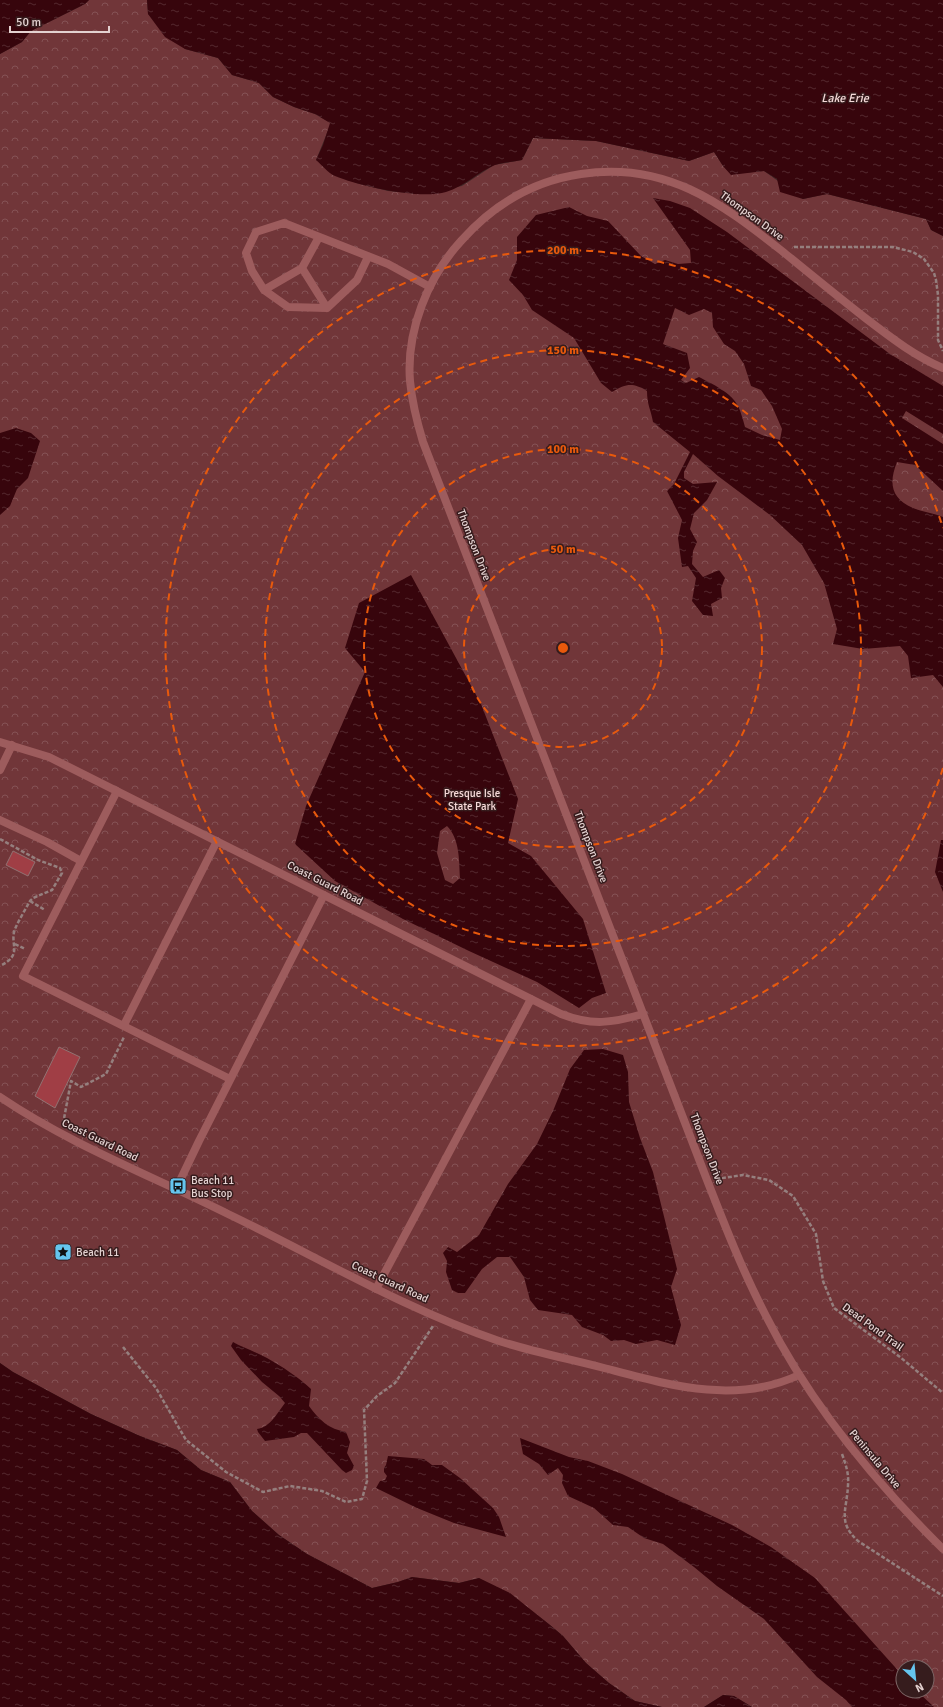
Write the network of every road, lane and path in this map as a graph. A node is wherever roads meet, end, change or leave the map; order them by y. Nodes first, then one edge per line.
1 (319, 237) junction
2 (787, 247) dead end
3 (368, 256) junction
4 (302, 268) junction
5 (430, 287) junction
6 (264, 290) junction
7 (327, 308) junction
8 (943, 351) edge
9 (943, 368) edge
10 (0, 742) edge
11 (12, 745) junction
12 (0, 770) edge
13 (117, 791) junction
14 (0, 820) edge
15 (0, 839) edge
16 (217, 841) junction
17 (81, 861) junction
18 (324, 895) junction
19 (30, 901) junction
20 (51, 913) dead end
21 (15, 944) junction
22 (30, 952) dead end
23 (0, 966) edge
24 (531, 999) junction
25 (643, 1014) junction
26 (127, 1026) junction
27 (230, 1079) junction
28 (0, 1097) edge
29 (61, 1133) junction
30 (707, 1180) junction
31 (176, 1189) junction
32 (376, 1289) junction
33 (439, 1317) junction
34 (123, 1347) dead end
35 (799, 1375) junction
36 (943, 1393) edge
37 (841, 1452) dead end
38 (943, 1549) edge
39 (943, 1596) edge

1 - 3 street
1 - 4 street
1 - 6 street
2 - 8 path
3 - 5 street
3 - 7 street
4 - 6 street
4 - 7 street
5 - 9 street, Thompson Drive
5 - 25 street, Thompson Drive
6 - 7 street
10 - 11 street, Coast Guard Road
11 - 12 street
11 - 13 street, Coast Guard Road
13 - 16 street, Coast Guard Road
13 - 17 street
14 - 17 street
15 - 19 path
16 - 18 street, Coast Guard Road
16 - 26 street
17 - 26 street
18 - 24 street, Coast Guard Road
18 - 27 street
19 - 20 path
19 - 21 path
21 - 22 path
21 - 23 path
24 - 25 street, Coast Guard Road
24 - 32 street
25 - 30 street, Thompson Drive
26 - 27 street
26 - 29 path
27 - 31 street
28 - 29 street, Coast Guard Road
29 - 31 street, Coast Guard Road
30 - 35 street, Thompson Drive
30 - 36 path, Dead Pond Trail
31 - 32 street, Coast Guard Road
32 - 33 street, Coast Guard Road
33 - 34 path
33 - 35 street, Coast Guard Road
35 - 38 street, Peninsula Drive
37 - 39 path

